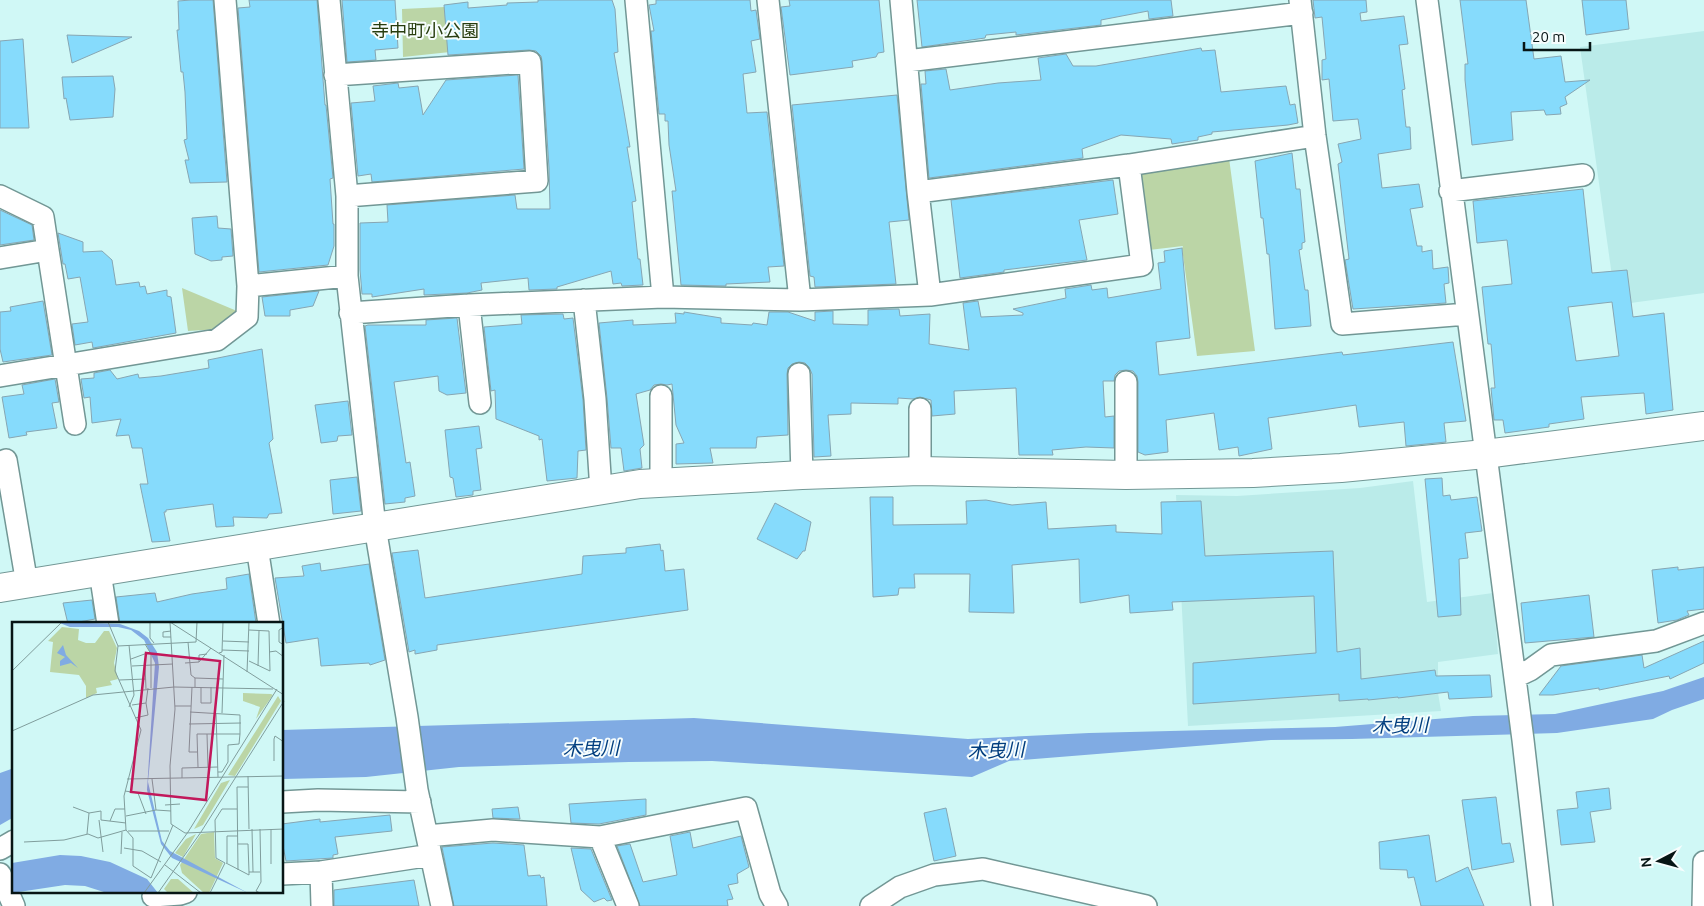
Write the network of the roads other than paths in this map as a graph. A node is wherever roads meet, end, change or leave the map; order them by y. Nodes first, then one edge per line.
1 (225, 0) edge
2 (328, 0) edge
3 (636, 0) edge
4 (768, 0) edge
5 (901, 0) edge
6 (1427, 0) edge
7 (1301, 7) edge
8 (907, 61) junction
9 (335, 75) junction
10 (1315, 136) junction
11 (1129, 165) junction
12 (1583, 175) dead end
13 (1450, 191) junction
14 (918, 192) junction
15 (0, 196) edge
16 (346, 196) junction
17 (48, 250) junction
18 (0, 258) edge
19 (347, 276) junction
20 (248, 286) junction
21 (930, 295) junction
22 (662, 298) junction
23 (584, 300) junction
24 (800, 300) junction
25 (469, 304) junction
26 (350, 313) junction
27 (1466, 314) junction
28 (67, 365) junction
29 (799, 374) dead end
30 (0, 376) edge
31 (1126, 382) dead end
32 (661, 396) dead end
33 (480, 403) dead end
34 (920, 409) dead end
35 (75, 424) dead end
36 (1704, 426) edge
37 (1485, 454) junction
38 (6, 460) dead end
39 (920, 471) junction
40 (802, 475) junction
41 (1126, 475) junction
42 (661, 484) junction
43 (601, 491) junction
44 (375, 527) junction
45 (257, 547) junction
46 (100, 572) junction
47 (27, 584) junction
48 (0, 588) edge
49 (108, 622) edge
50 (269, 622) edge
51 (1704, 622) edge
52 (1515, 677) junction
53 (419, 796) junction
54 (284, 802) edge
55 (600, 837) junction
56 (12, 843) edge
57 (429, 845) junction
58 (0, 849) edge
59 (1704, 862) edge
60 (321, 872) junction
61 (0, 874) edge
62 (284, 874) edge
63 (180, 894) edge
64 (154, 898) edge
65 (14, 906) edge
66 (322, 906) edge
67 (442, 906) edge
68 (628, 906) edge
69 (777, 906) edge
70 (871, 906) edge
71 (1146, 906) edge
72 (1542, 906) edge
73 (1703, 906) edge

1 - 20 street
2 - 9 street
3 - 22 street
4 - 24 street
5 - 8 street
6 - 13 street
7 - 8 street
7 - 10 street
8 - 14 street
9 - 16 street
9 - 16 street
10 - 11 street
10 - 27 street
11 - 14 street
11 - 21 street
12 - 13 street
13 - 27 street
14 - 21 street
15 - 17 street
16 - 19 street
17 - 18 street
17 - 28 street
19 - 20 street
19 - 26 street
20 - 28 street
21 - 24 street
22 - 23 street
22 - 24 street
23 - 25 street
23 - 43 street
25 - 26 street
25 - 33 street
26 - 44 street
27 - 37 street
28 - 30 street
28 - 35 street
29 - 40 street
31 - 41 street
32 - 42 street
34 - 39 street
36 - 37 street
37 - 41 street
37 - 52 street
38 - 47 street
39 - 40 street
39 - 41 street
40 - 42 street
42 - 43 street
43 - 44 street
44 - 45 street
44 - 53 street
45 - 46 street
45 - 50 street
46 - 47 street
46 - 49 street
47 - 48 street
51 - 52 street
52 - 72 street
53 - 54 street
53 - 57 street
55 - 57 street
55 - 68 street
55 - 69 street
56 - 58 street
57 - 60 street
57 - 67 street
59 - 73 street
60 - 62 street
60 - 66 street
61 - 65 street
63 - 64 street
70 - 71 street

